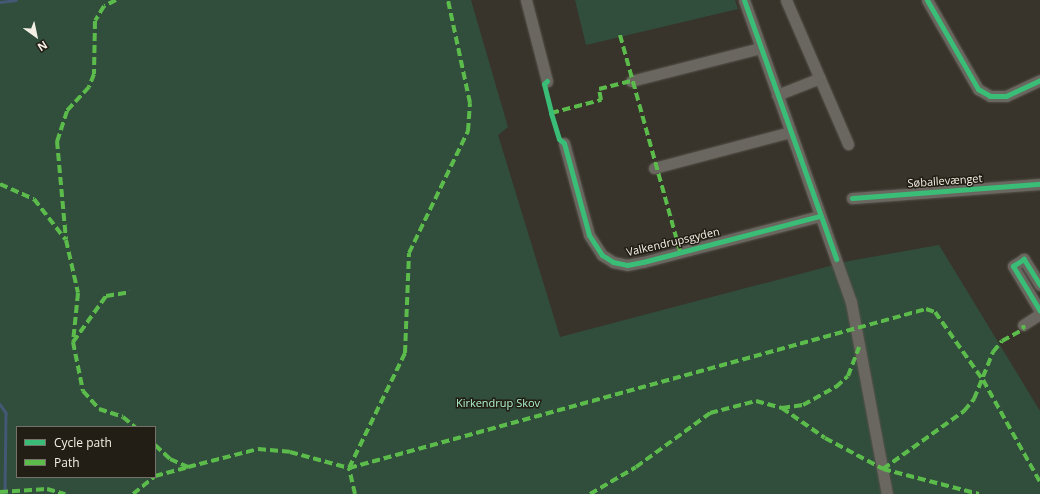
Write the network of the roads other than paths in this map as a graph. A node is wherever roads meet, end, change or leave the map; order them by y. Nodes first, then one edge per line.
1 (526, 0) edge
2 (744, 0) edge
3 (786, 0) edge
4 (927, 0) edge
5 (760, 48) junction
6 (820, 78) junction
7 (1040, 80) edge
8 (547, 81) dead end
9 (631, 81) dead end
10 (777, 95) junction
11 (790, 132) junction
12 (564, 143) dead end
13 (848, 144) dead end
14 (654, 168) dead end
15 (1040, 184) edge
16 (852, 198) dead end
17 (820, 216) junction
18 (1040, 285) edge
19 (1040, 311) edge
20 (1040, 314) edge
21 (1023, 325) dead end
22 (887, 494) edge

1 - 8 street
2 - 5 street
3 - 6 street
4 - 7 street
5 - 9 street
5 - 10 street
6 - 10 street
6 - 13 street
10 - 11 street
11 - 14 street
11 - 17 street
12 - 17 street, Valkendrupsgyden
15 - 16 street, Søballevænget
17 - 22 street
18 - 19 street
20 - 21 street

